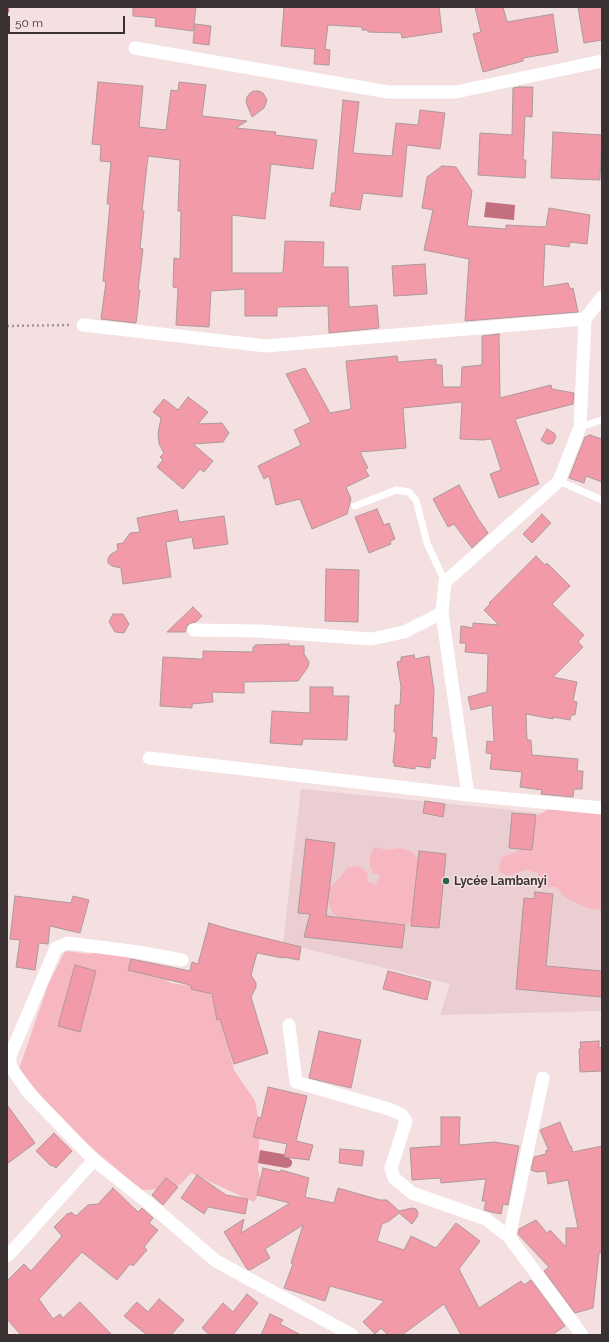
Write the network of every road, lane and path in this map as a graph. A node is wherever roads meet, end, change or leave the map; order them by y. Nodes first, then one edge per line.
1 (135, 48) dead end
2 (602, 61) edge
3 (602, 297) edge
4 (585, 319) junction
5 (83, 325) joint
6 (7, 326) edge
7 (602, 420) edge
8 (580, 427) junction
9 (560, 481) junction
10 (602, 500) edge
11 (355, 506) dead end
12 (445, 582) junction
13 (442, 613) junction
14 (194, 630) dead end
15 (149, 758) dead end
16 (468, 795) junction
17 (602, 808) edge
18 (182, 960) dead end
19 (289, 1024) dead end
20 (543, 1078) dead end
21 (94, 1160) junction
22 (509, 1237) junction
23 (7, 1256) edge
24 (352, 1335) edge
25 (582, 1335) edge

1 - 2 street
3 - 4 street
4 - 5 street
4 - 8 street
5 - 6 path
7 - 8 lane
8 - 9 street
9 - 10 lane
9 - 12 street
11 - 12 lane
12 - 13 street
13 - 14 street
13 - 16 street
15 - 16 street
16 - 17 street
18 - 21 street
19 - 22 street
20 - 22 street
21 - 23 street
21 - 24 street
22 - 25 street

